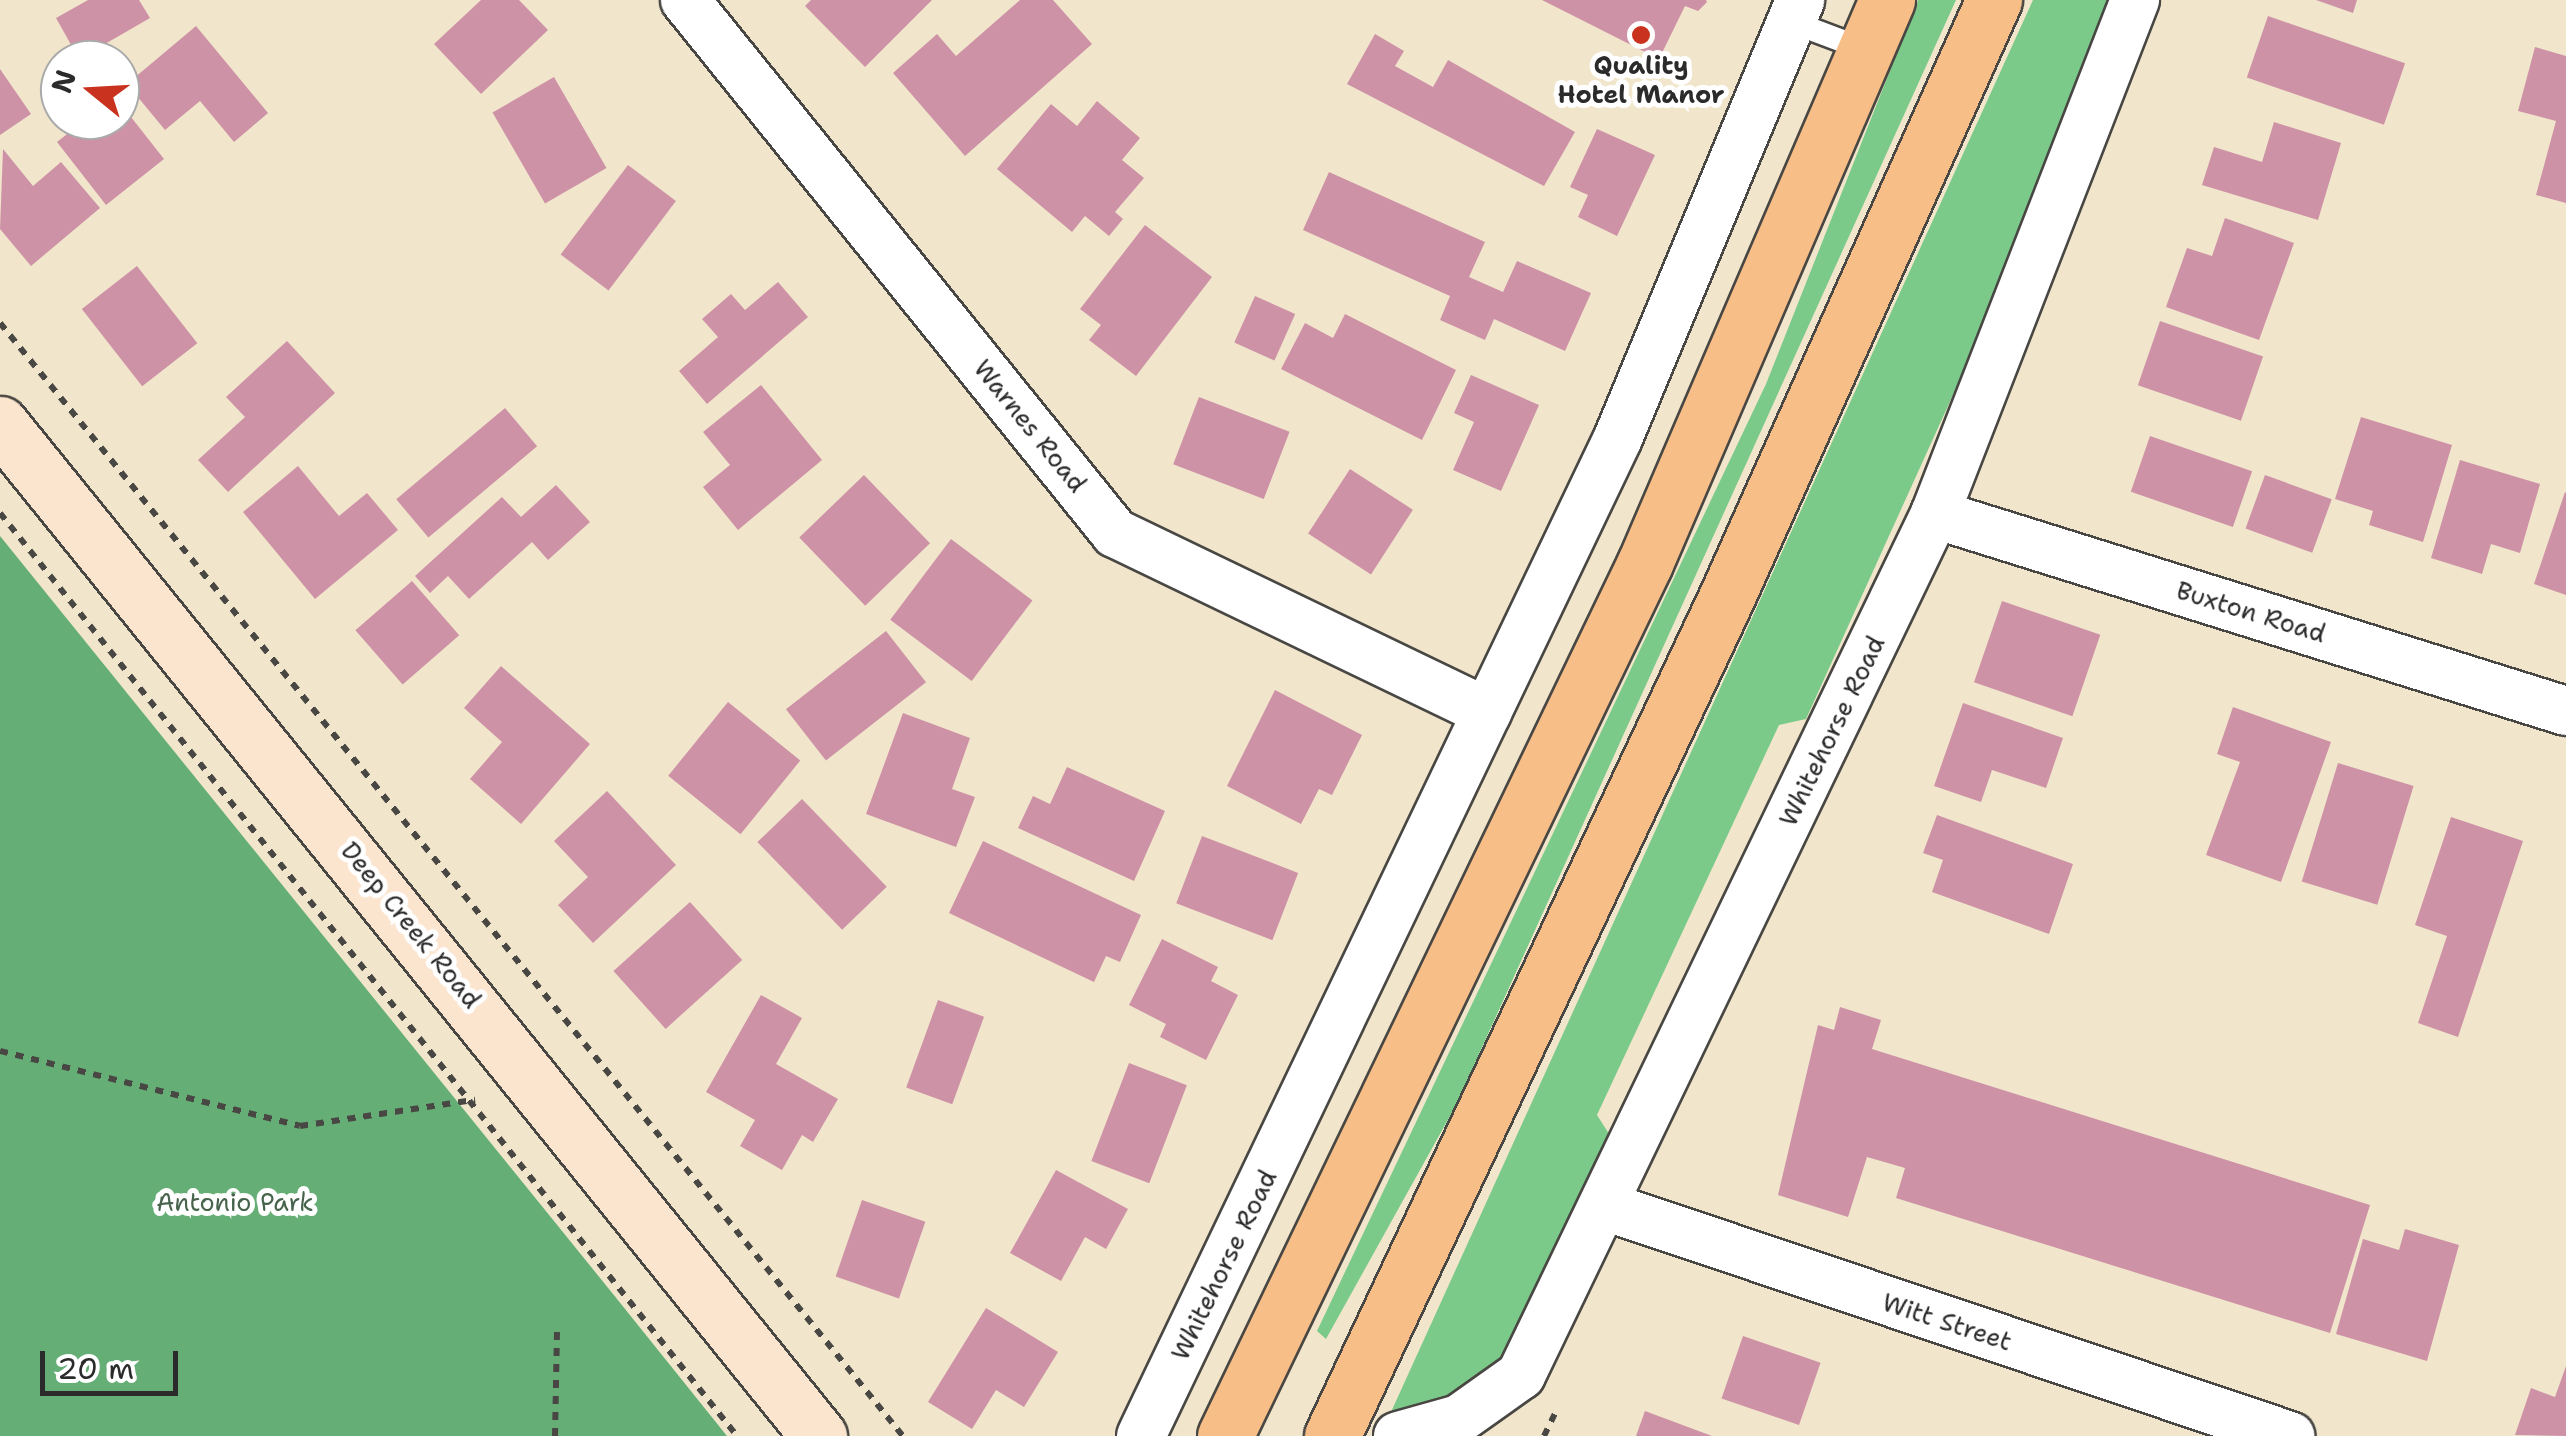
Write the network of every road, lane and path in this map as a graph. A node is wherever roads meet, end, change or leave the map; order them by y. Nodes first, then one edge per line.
1 (684, 0) edge
2 (1887, 0) edge
3 (1994, 0) edge
4 (2135, 0) edge
5 (1796, 11) edge
6 (1864, 49) junction
7 (0, 323) edge
8 (0, 424) edge
9 (0, 513) edge
10 (1936, 514) junction
11 (2566, 711) edge
12 (1487, 712) junction
13 (0, 1051) edge
14 (475, 1100) junction
15 (1605, 1206) junction
16 (557, 1329) dead end
17 (1460, 1427) edge
18 (818, 1435) edge
19 (554, 1436) edge
20 (737, 1436) edge
21 (902, 1436) edge
22 (1141, 1436) edge
23 (1225, 1436) edge
24 (1332, 1436) edge
25 (1398, 1436) edge
26 (2290, 1436) edge

1 - 12 street, Warnes Road
2 - 6 highway
3 - 24 highway
4 - 10 street, Whitehorse Road
5 - 6 lane
5 - 12 street, Whitehorse Road
6 - 23 highway
7 - 21 path
8 - 18 main road, Deep Creek Road
9 - 14 path
10 - 11 street, Buxton Road
10 - 15 street, Whitehorse Road
12 - 22 street, Whitehorse Road
13 - 14 path
14 - 20 path
15 - 17 street, Whitehorse Road
15 - 26 street, Witt Street
16 - 19 path
17 - 25 street, Whitehorse Road

